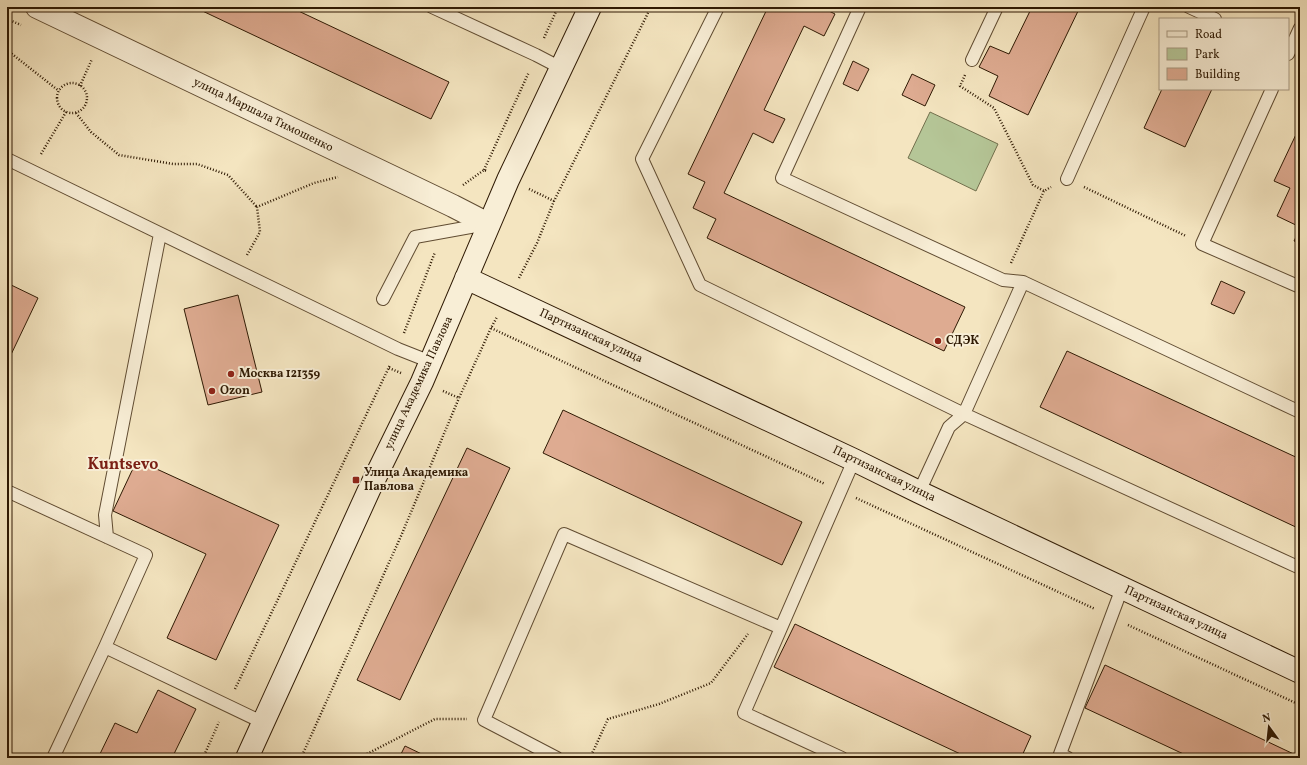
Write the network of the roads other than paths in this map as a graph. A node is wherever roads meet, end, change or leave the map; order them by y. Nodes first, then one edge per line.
1 (37, 7) edge
2 (432, 7) edge
3 (590, 7) edge
4 (718, 7) edge
5 (860, 7) edge
6 (997, 7) edge
7 (1144, 7) edge
8 (1188, 7) edge
9 (1213, 18) edge
10 (1300, 28) edge
11 (1289, 50) edge
12 (972, 60) dead end
13 (561, 68) junction
14 (1272, 90) edge
15 (7, 160) edge
16 (1067, 178) dead end
17 (488, 224) junction
18 (160, 234) junction
19 (466, 278) junction
20 (1023, 282) junction
21 (1300, 287) edge
22 (382, 299) dead end
23 (427, 372) junction
24 (1300, 412) edge
25 (964, 414) junction
26 (854, 460) junction
27 (7, 491) edge
28 (919, 492) junction
29 (107, 537) junction
30 (1300, 568) edge
31 (1122, 588) junction
32 (781, 628) junction
33 (105, 647) junction
34 (1300, 672) edge
35 (264, 723) junction
36 (53, 758) edge
37 (247, 758) edge
38 (557, 758) edge
39 (842, 758) edge
40 (1068, 758) edge

1 - 17 street, улица Маршала Тимошенко
2 - 13 lane
3 - 13 street, улица Академика Павлова
4 - 25 lane
5 - 20 lane
6 - 12 lane
7 - 16 lane
8 - 9 lane
10 - 11 lane
13 - 17 street, улица Академика Павлова
14 - 21 lane
15 - 18 lane
17 - 19 street, улица Академика Павлова
17 - 22 lane
18 - 23 lane
18 - 29 lane
19 - 23 street, улица Академика Павлова
19 - 26 street, Партизанская улица
20 - 24 lane
20 - 25 lane
23 - 35 street, улица Академика Павлова
25 - 28 lane
25 - 30 lane
26 - 28 street, Партизанская улица
26 - 32 lane
27 - 29 lane
28 - 31 street, Партизанская улица
29 - 33 lane
31 - 34 street, Партизанская улица
31 - 40 lane
32 - 38 lane
32 - 39 lane
33 - 35 lane
33 - 36 lane
35 - 37 street, улица Академика Павлова

